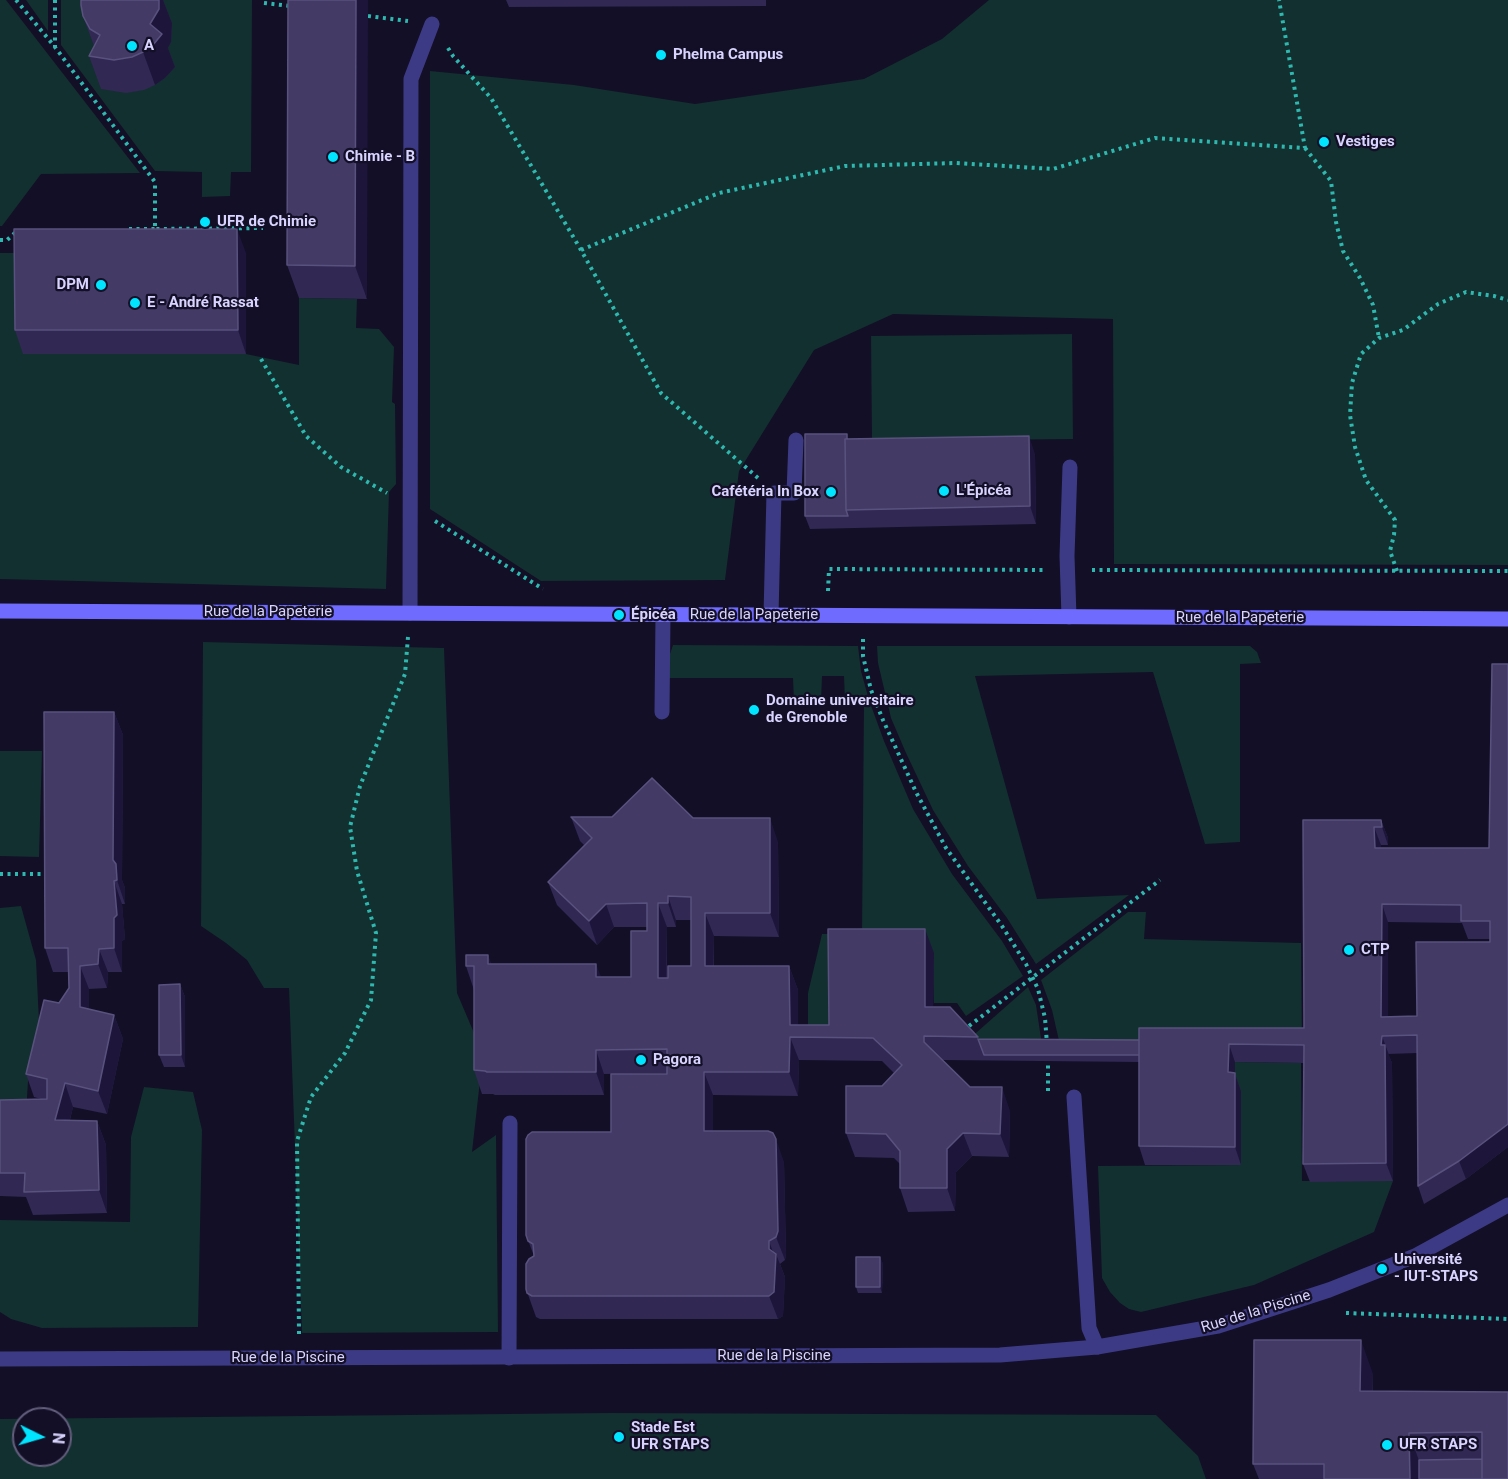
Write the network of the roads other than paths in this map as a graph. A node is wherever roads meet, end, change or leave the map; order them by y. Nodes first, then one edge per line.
1 (432, 24) road end
2 (796, 440) dead end
3 (1070, 467) dead end
4 (0, 611) edge
5 (410, 613) junction
6 (663, 615) junction
7 (771, 615) junction
8 (1069, 617) junction
9 (1508, 619) edge
10 (662, 712) dead end
11 (1074, 1097) dead end
12 (510, 1123) dead end
13 (1508, 1205) edge
14 (1097, 1347) junction
15 (4, 1357) edge
16 (509, 1358) junction

1 - 5 street
2 - 7 street
3 - 8 street
4 - 5 street, Rue de la Papeterie
5 - 6 street, Rue de la Papeterie
6 - 7 street, Rue de la Papeterie
6 - 10 street
7 - 8 street, Rue de la Papeterie
8 - 9 street, Rue de la Papeterie
11 - 14 street
12 - 16 street
13 - 14 street, Rue de la Piscine
14 - 16 street, Rue de la Piscine
15 - 16 street, Rue de la Piscine

